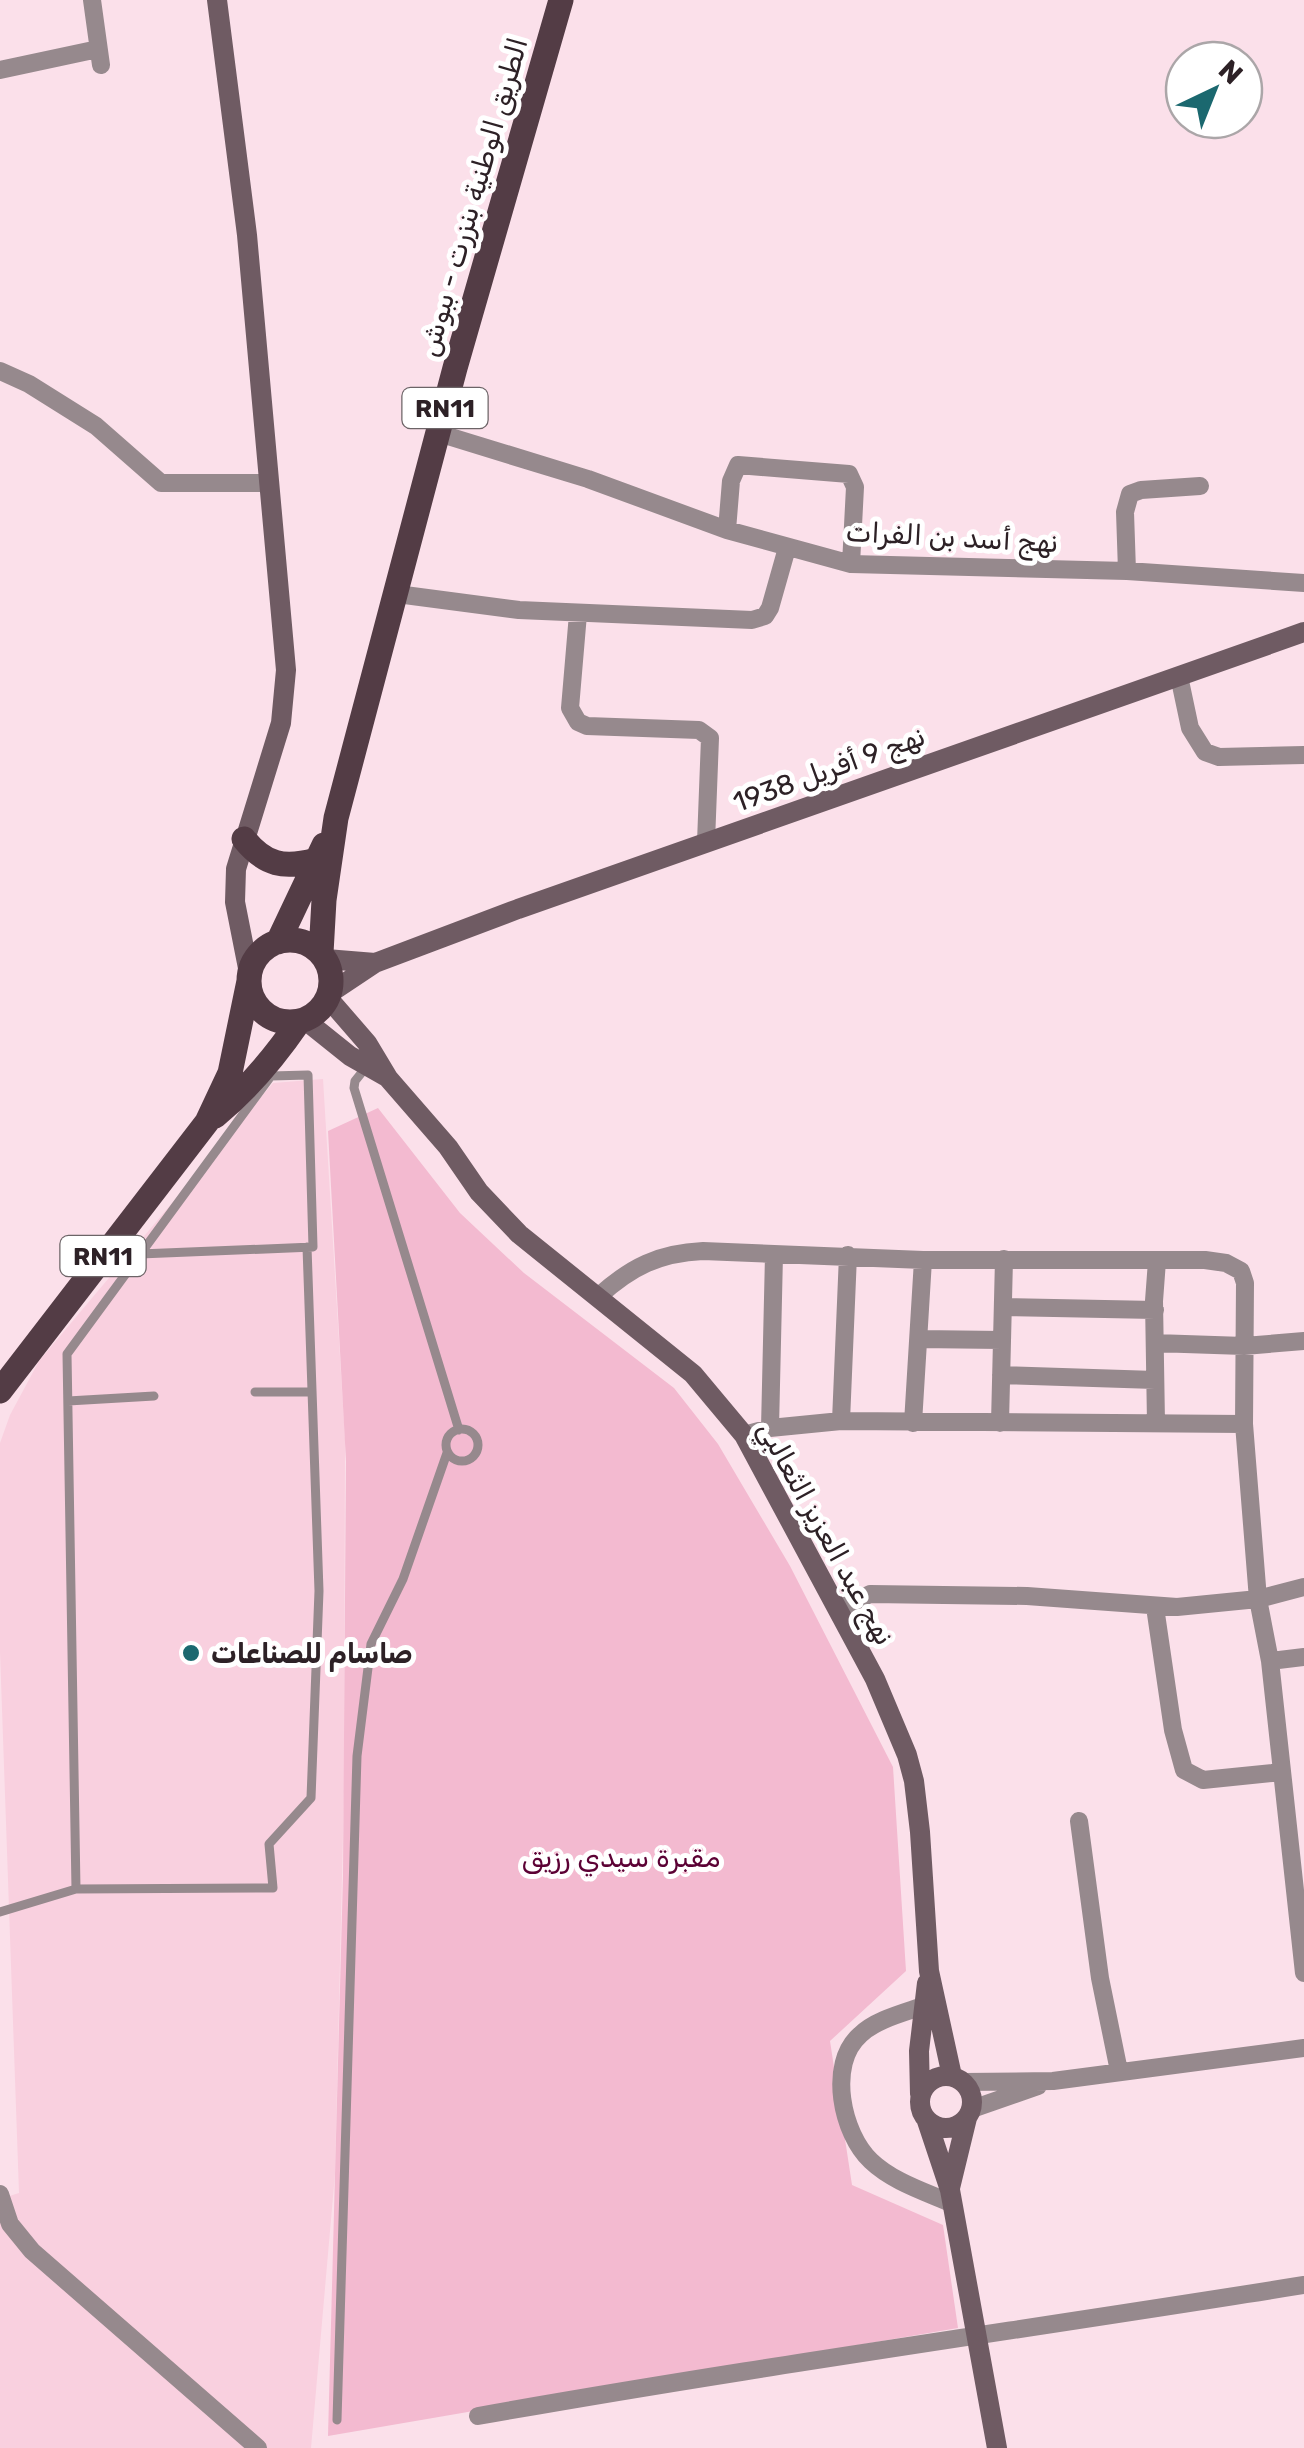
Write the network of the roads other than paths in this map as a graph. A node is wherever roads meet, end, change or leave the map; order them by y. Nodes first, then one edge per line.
1 (92, 0) edge
2 (217, 0) edge
3 (561, 0) edge
4 (0, 70) edge
5 (0, 371) edge
6 (438, 433) junction
7 (268, 482) junction
8 (1200, 486) dead end
9 (727, 530) junction
10 (787, 548) junction
11 (851, 564) junction
12 (1126, 571) junction
13 (1304, 583) edge
14 (396, 594) junction
15 (578, 614) junction
16 (1304, 632) edge
17 (1178, 676) junction
18 (1304, 756) edge
19 (336, 818) junction
20 (244, 838) junction
21 (706, 842) junction
22 (316, 860) junction
23 (235, 902) junction
24 (275, 942) junction
25 (323, 956) junction
26 (375, 963) junction
27 (249, 977) junction
28 (329, 995) junction
29 (301, 1022) junction
30 (367, 1066) junction
31 (388, 1078) junction
32 (207, 1122) junction
33 (308, 1247) junction
34 (140, 1254) junction
35 (774, 1255) junction
36 (848, 1255) junction
37 (923, 1260) junction
38 (1004, 1260) junction
39 (1157, 1262) junction
40 (599, 1296) junction
41 (1003, 1306) junction
42 (1155, 1310) junction
43 (918, 1339) junction
44 (1002, 1340) junction
45 (1304, 1341) edge
46 (1155, 1343) junction
47 (1244, 1346) junction
48 (1001, 1374) junction
49 (1155, 1380) junction
50 (0, 1391) edge
51 (254, 1392) dead end
52 (310, 1392) junction
53 (154, 1396) dead end
54 (68, 1401) junction
55 (841, 1421) junction
56 (913, 1423) junction
57 (1000, 1423) junction
58 (1156, 1423) junction
59 (1244, 1424) junction
60 (770, 1428) junction
61 (458, 1430) junction
62 (744, 1435) junction
63 (447, 1453) junction
64 (1304, 1587) edge
65 (1258, 1599) junction
66 (1154, 1607) junction
67 (838, 1608) junction
68 (1304, 1657) edge
69 (1270, 1661) junction
70 (1281, 1772) junction
71 (1079, 1820) dead end
72 (76, 1889) junction
73 (0, 1912) edge
74 (930, 1971) junction
75 (1304, 1973) edge
76 (923, 2006) junction
77 (1304, 2048) edge
78 (1119, 2071) junction
79 (958, 2079) junction
80 (1053, 2081) junction
81 (920, 2094) junction
82 (969, 2114) junction
83 (926, 2121) junction
84 (0, 2194) edge
85 (951, 2197) junction
86 (1304, 2285) edge
87 (976, 2338) junction
88 (478, 2416) dead end
89 (336, 2420) dead end
90 (258, 2448) edge
91 (997, 2448) edge

1 - 4 street
2 - 7 street
3 - 6 main road, الطريق الوطنية بنزرت - ببوش / RN11
5 - 7 street
6 - 9 street, نهج أسد بن الفرات
6 - 14 main road, الطريق الوطنية بنزرت - ببوش / RN11
7 - 20 street
8 - 12 street
9 - 10 street, نهج أسد بن الفرات
9 - 11 street
10 - 11 street, نهج أسد بن الفرات
10 - 15 street
11 - 12 street, نهج أسد بن الفرات
12 - 13 street, نهج أسد بن الفرات
14 - 15 street
14 - 19 main road, الطريق الوطنية بنزرت - ببوش / RN11
15 - 21 street
16 - 17 street, نهج 9 أفريل 1938
17 - 18 street
17 - 21 street, نهج 9 أفريل 1938
19 - 22 main road, الطريق الوطنية بنزرت - ببوش / RN11
19 - 25 main road, الطريق الوطنية بنزرت - ببوش / RN11
20 - 22 main road
20 - 23 street
21 - 26 street, نهج 9 أفريل 1938
22 - 24 main road, الطريق الوطنية بنزرت - ببوش / RN11
23 - 24 street
23 - 27 street
24 - 25 main road
24 - 27 main road, RN11
25 - 26 street
25 - 28 main road, RN11
26 - 28 street
27 - 29 main road
27 - 32 main road, RN11
28 - 29 main road, RN11
28 - 31 street
29 - 30 street
29 - 32 main road, RN11
30 - 31 street
30 - 61 lane
31 - 40 street, نهج عبد العزيز الثعالبي
32 - 50 main road, RN11
33 - 34 lane
33 - 34 lane
33 - 52 lane
34 - 54 lane
35 - 36 street
35 - 40 street
35 - 60 street
36 - 37 street
36 - 55 street
37 - 38 street
37 - 43 street
38 - 39 street
38 - 41 street
39 - 42 street
39 - 47 street
40 - 62 street, نهج عبد العزيز الثعالبي
41 - 42 street
41 - 44 street
42 - 46 street
43 - 44 street
43 - 56 street
44 - 48 street
45 - 47 street
46 - 47 street
46 - 49 street
47 - 59 street
48 - 49 street
48 - 57 street
49 - 58 street
51 - 52 lane
52 - 72 lane
53 - 54 lane
54 - 72 lane
55 - 56 street
55 - 60 street
56 - 57 street
57 - 58 street
58 - 59 street
59 - 65 street
60 - 62 street
61 - 63 lane
61 - 63 lane
62 - 67 street, نهج عبد العزيز الثعالبي
63 - 89 lane
64 - 65 street
65 - 66 street
65 - 69 street
66 - 67 street
66 - 70 street
67 - 74 street, نهج عبد العزيز الثعالبي
68 - 69 street
69 - 70 street
70 - 75 street
71 - 78 street
72 - 73 lane
74 - 76 street, نهج عبد العزيز الثعالبي
74 - 79 street, نهج عبد العزيز الثعالبي
76 - 81 street, نهج عبد العزيز الثعالبي
76 - 85 street
77 - 78 street
78 - 80 street
79 - 80 street
79 - 81 street
79 - 82 street
80 - 82 street
81 - 83 street
82 - 83 street
82 - 85 street
83 - 85 street
84 - 90 street
85 - 87 street
86 - 87 street
87 - 88 street
87 - 91 street

